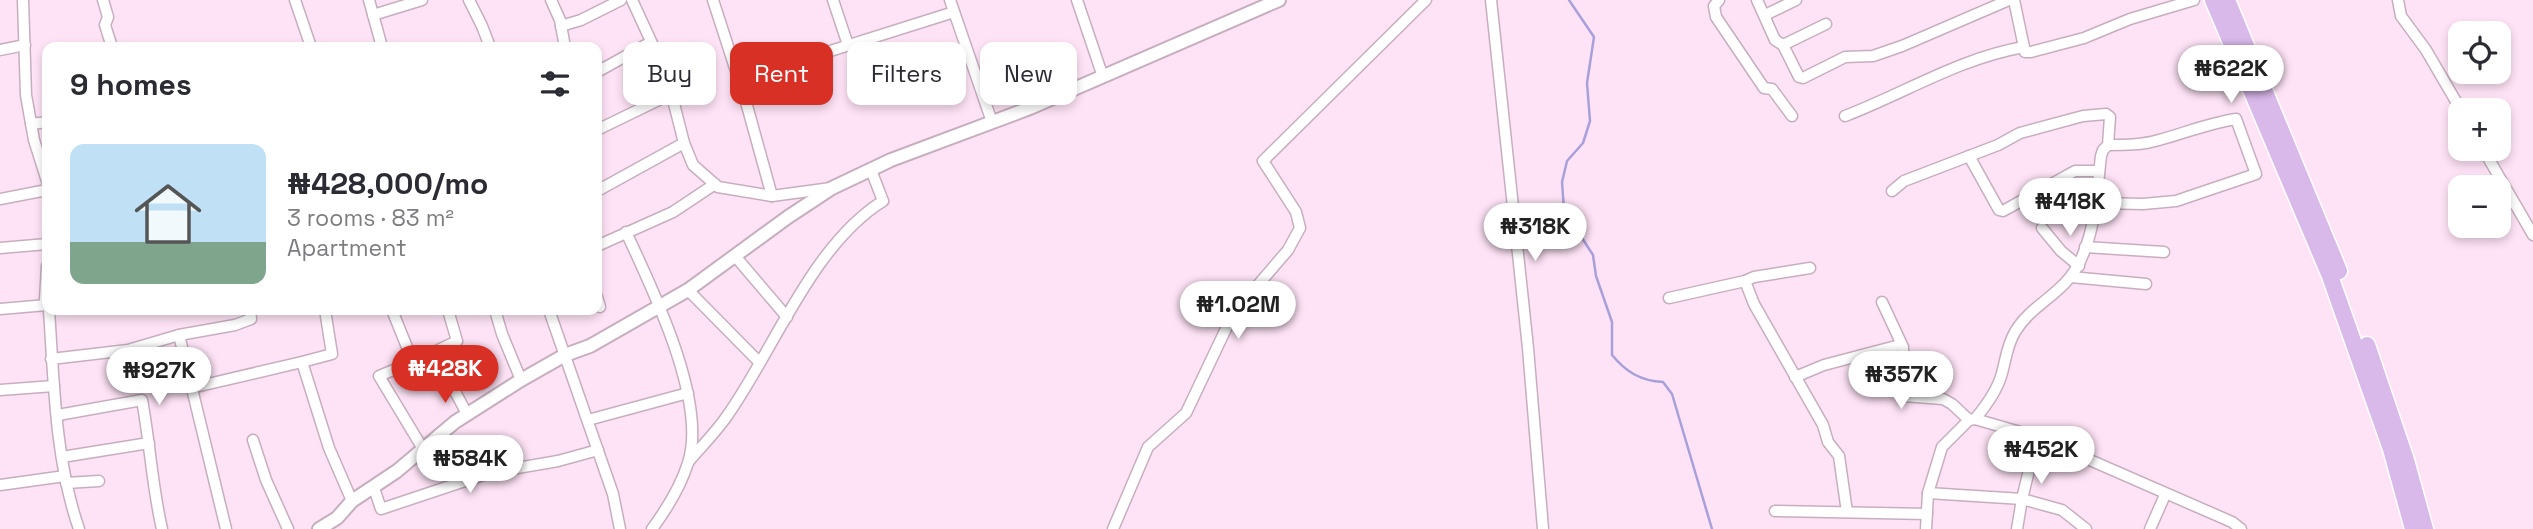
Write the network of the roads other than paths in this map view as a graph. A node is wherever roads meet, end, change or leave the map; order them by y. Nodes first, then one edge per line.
1 (23, 0) edge
2 (103, 0) edge
3 (295, 0) edge
4 (369, 0) edge
5 (422, 0) edge
6 (469, 0) edge
7 (551, 0) edge
8 (621, 0) edge
9 (632, 0) edge
10 (713, 0) edge
11 (833, 0) edge
12 (950, 0) edge
13 (1077, 0) edge
14 (1279, 0) edge
15 (1426, 0) edge
16 (1491, 0) edge
17 (1719, 0) edge
18 (1757, 0) edge
19 (1796, 0) edge
20 (2012, 0) edge
21 (2194, 0) edge
22 (2213, 0) edge
23 (2228, 0) edge
24 (2398, 0) edge
25 (954, 12) junction
26 (373, 15) junction
27 (1765, 15) junction
28 (1826, 24) dead end
29 (561, 26) junction
30 (110, 42) edge
31 (310, 42) edge
32 (381, 42) edge
33 (488, 42) edge
34 (564, 42) edge
35 (651, 42) edge
36 (847, 42) edge
37 (858, 42) edge
38 (25, 45) junction
39 (1783, 45) junction
40 (2024, 47) junction
41 (0, 50) edge
42 (730, 54) edge
43 (623, 58) edge
44 (602, 69) edge
45 (1102, 77) junction
46 (2454, 98) edge
47 (648, 105) edge
48 (674, 105) edge
49 (745, 105) edge
50 (1792, 116) dead end
51 (1845, 116) dead end
52 (992, 122) junction
53 (42, 123) edge
54 (31, 124) junction
55 (602, 128) edge
56 (684, 143) junction
57 (2108, 145) junction
58 (1969, 156) junction
59 (2490, 161) edge
60 (42, 163) edge
61 (871, 170) junction
62 (2099, 171) junction
63 (715, 184) junction
64 (602, 188) edge
65 (832, 188) junction
66 (42, 191) edge
67 (1892, 191) dead end
68 (772, 196) junction
69 (0, 199) edge
70 (2097, 203) junction
71 (2042, 228) dead end
72 (626, 232) junction
73 (2533, 235) edge
74 (42, 244) edge
75 (602, 244) edge
76 (2085, 247) junction
77 (0, 248) edge
78 (2165, 252) dead end
79 (735, 256) junction
80 (2079, 265) junction
81 (1810, 268) dead end
82 (2071, 277) junction
83 (1745, 281) junction
84 (2146, 284) dead end
85 (688, 290) junction
86 (1669, 299) dead end
87 (1882, 302) dead end
88 (42, 305) edge
89 (661, 307) junction
90 (0, 309) edge
91 (48, 315) edge
92 (251, 315) edge
93 (326, 315) edge
94 (394, 315) edge
95 (449, 315) edge
96 (496, 315) edge
97 (551, 315) edge
98 (787, 317) junction
99 (179, 335) junction
100 (1900, 345) junction
101 (565, 355) junction
102 (51, 359) junction
103 (302, 362) junction
104 (413, 362) junction
105 (760, 362) junction
106 (1795, 377) junction
107 (521, 380) junction
108 (450, 382) dead end
109 (54, 386) junction
110 (191, 388) junction
111 (0, 390) edge
112 (688, 393) junction
113 (467, 414) junction
114 (58, 415) junction
115 (1972, 419) junction
116 (588, 420) junction
117 (2037, 437) junction
118 (253, 440) dead end
119 (149, 443) junction
120 (423, 449) junction
121 (598, 450) junction
122 (62, 457) junction
123 (689, 461) junction
124 (66, 480) junction
125 (99, 481) dead end
126 (0, 485) edge
127 (374, 488) junction
128 (1928, 493) junction
129 (2165, 495) junction
130 (2022, 499) junction
131 (352, 501) junction
132 (1775, 512) dead end
133 (1847, 512) junction
134 (1927, 514) junction
135 (338, 523) edge
136 (79, 529) edge
137 (162, 529) edge
138 (226, 529) edge
139 (288, 529) edge
140 (319, 529) edge
141 (620, 529) edge
142 (652, 529) edge
143 (1113, 529) edge
144 (1542, 529) edge
145 (1926, 529) edge
146 (2017, 529) edge
147 (2086, 529) edge
148 (2150, 529) edge
149 (2241, 529) edge
150 (2413, 529) edge
151 (2425, 529) edge

1 - 38 street
2 - 30 street
3 - 31 street
4 - 26 street
5 - 26 street
6 - 33 street
7 - 29 street
8 - 29 street
9 - 35 street
10 - 42 street
11 - 36 street
12 - 25 street
13 - 45 street
14 - 45 street
15 - 143 street
16 - 144 street
17 - 50 street
18 - 27 street
19 - 27 street
20 - 39 street
20 - 40 street
21 - 40 street
22 - 150 main road
23 - 151 main road
24 - 46 street
25 - 37 street
25 - 52 street
26 - 32 street
27 - 39 street
28 - 39 street
29 - 34 street
38 - 41 street
38 - 54 street
40 - 51 street
43 - 44 street
45 - 52 street
47 - 55 street
48 - 56 street
49 - 68 street
52 - 61 street
53 - 54 street
54 - 60 street
56 - 63 street
56 - 64 street
57 - 58 street
57 - 62 street
57 - 70 street
58 - 62 street
58 - 67 street
59 - 73 street
61 - 65 street
61 - 98 street
62 - 70 street
63 - 68 street
63 - 72 street
65 - 68 street
65 - 79 street
66 - 69 street
70 - 76 street
71 - 80 street
72 - 75 street
72 - 89 street
74 - 77 street
76 - 78 street
76 - 80 street
79 - 85 street
79 - 98 street
80 - 82 street
81 - 83 street
82 - 84 street
82 - 115 street
83 - 86 street
83 - 106 street
85 - 89 street
85 - 105 street
87 - 100 street
88 - 90 street
89 - 101 street
89 - 112 street
91 - 102 street
92 - 99 street
93 - 103 street
94 - 104 street
95 - 104 street
96 - 107 street
97 - 101 street
98 - 105 street
99 - 102 street
99 - 110 street
100 - 106 street
100 - 115 street
101 - 107 street
101 - 116 street
102 - 109 street
103 - 110 street
103 - 131 street
104 - 120 street
105 - 123 street
106 - 133 street
107 - 113 street
108 - 113 street
109 - 111 street
109 - 114 street
110 - 138 street
112 - 116 street
112 - 123 street
113 - 120 street
114 - 119 street
114 - 122 street
115 - 117 street
115 - 128 street
116 - 121 street
117 - 129 street
117 - 130 street
118 - 139 street
119 - 122 street
119 - 137 street
120 - 127 street
121 - 127 street
121 - 141 street
122 - 124 street
123 - 142 street
124 - 125 street
124 - 126 street
124 - 136 street
127 - 131 street
128 - 130 street
128 - 134 street
129 - 148 street
129 - 149 street
130 - 146 street
130 - 147 street
131 - 135 street
132 - 133 street
133 - 134 street
134 - 145 street
135 - 140 street

